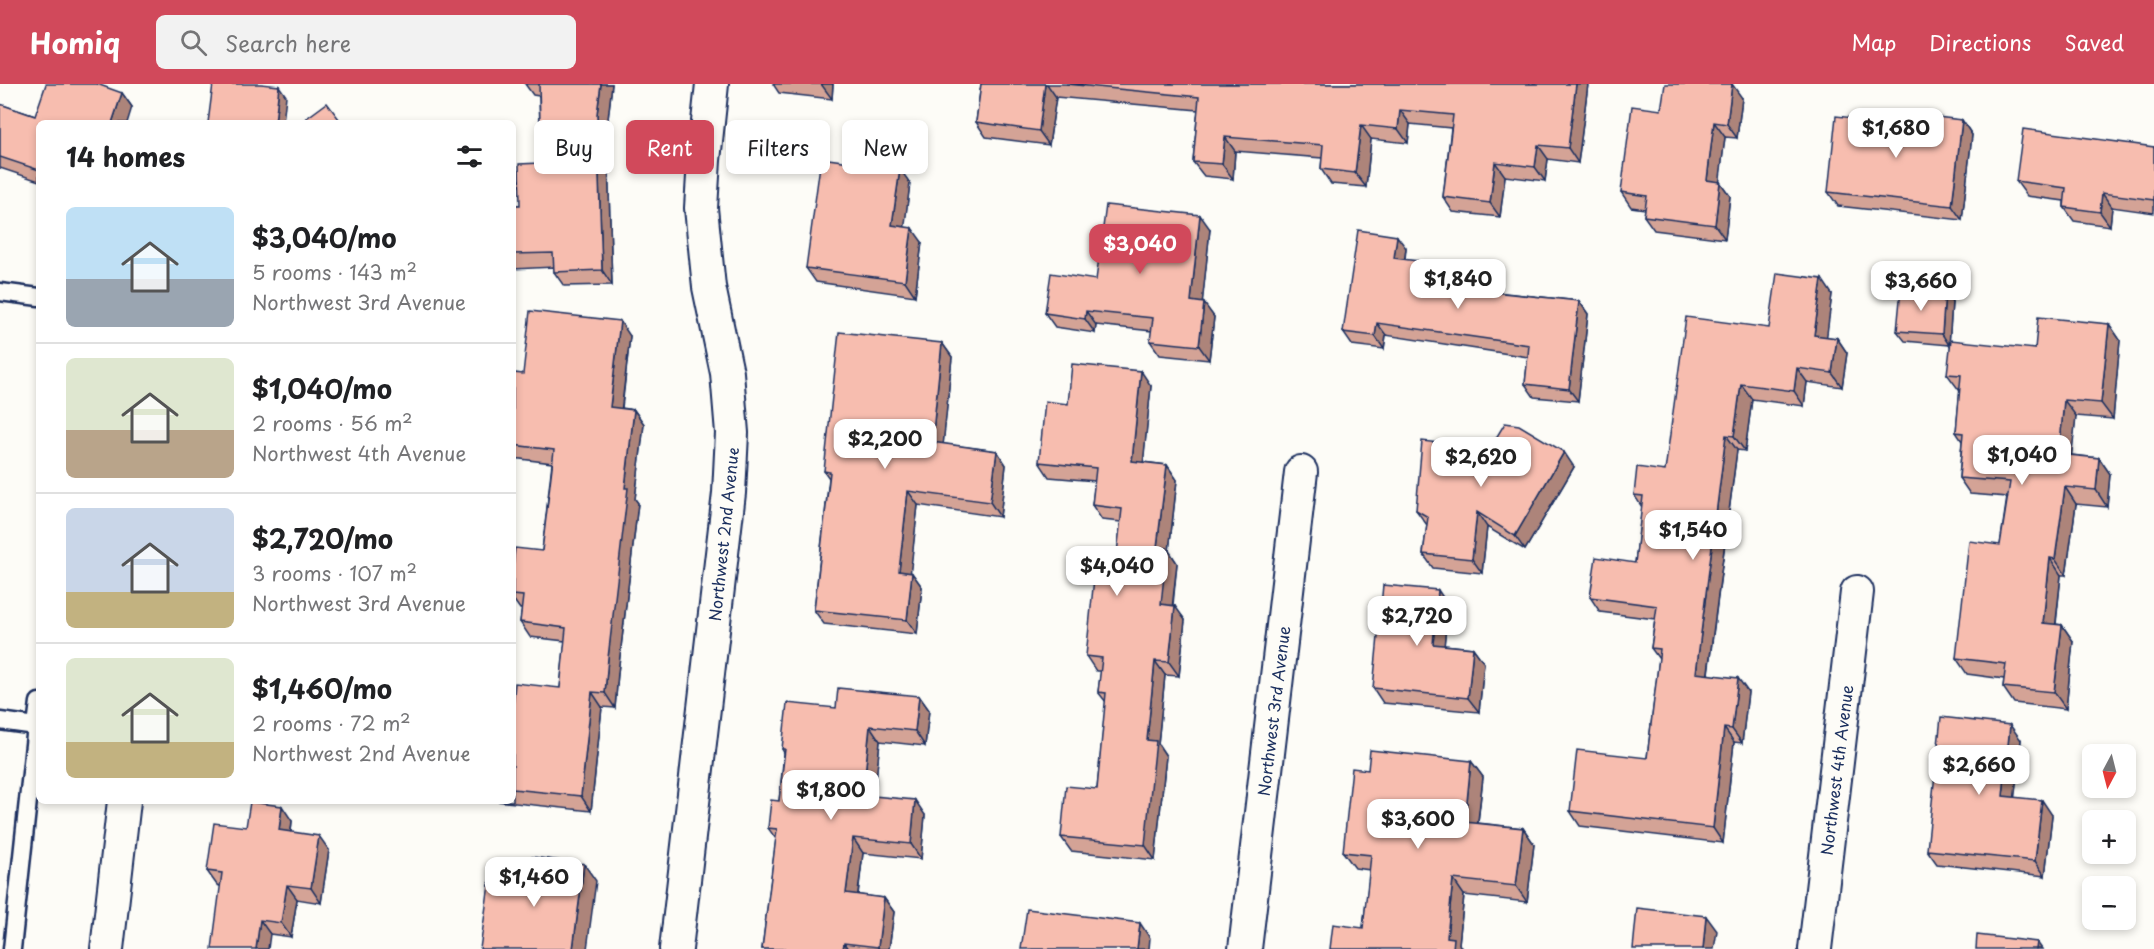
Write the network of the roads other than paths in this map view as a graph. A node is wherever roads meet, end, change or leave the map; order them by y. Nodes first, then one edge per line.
1 (712, 84) edge
2 (0, 292) edge
3 (36, 297) edge
4 (1301, 472) dead end
5 (1857, 591) dead end
6 (0, 721) edge
7 (36, 726) edge
8 (36, 743) edge
9 (124, 804) edge
10 (12, 949) edge
11 (107, 949) edge
12 (676, 949) edge
13 (1245, 949) edge
14 (1815, 949) edge

1 - 12 street, Northwest 2nd Avenue
2 - 3 lane
4 - 13 street, Northwest 3rd Avenue
5 - 14 street, Northwest 4th Avenue
6 - 7 lane
8 - 10 lane
9 - 11 street

